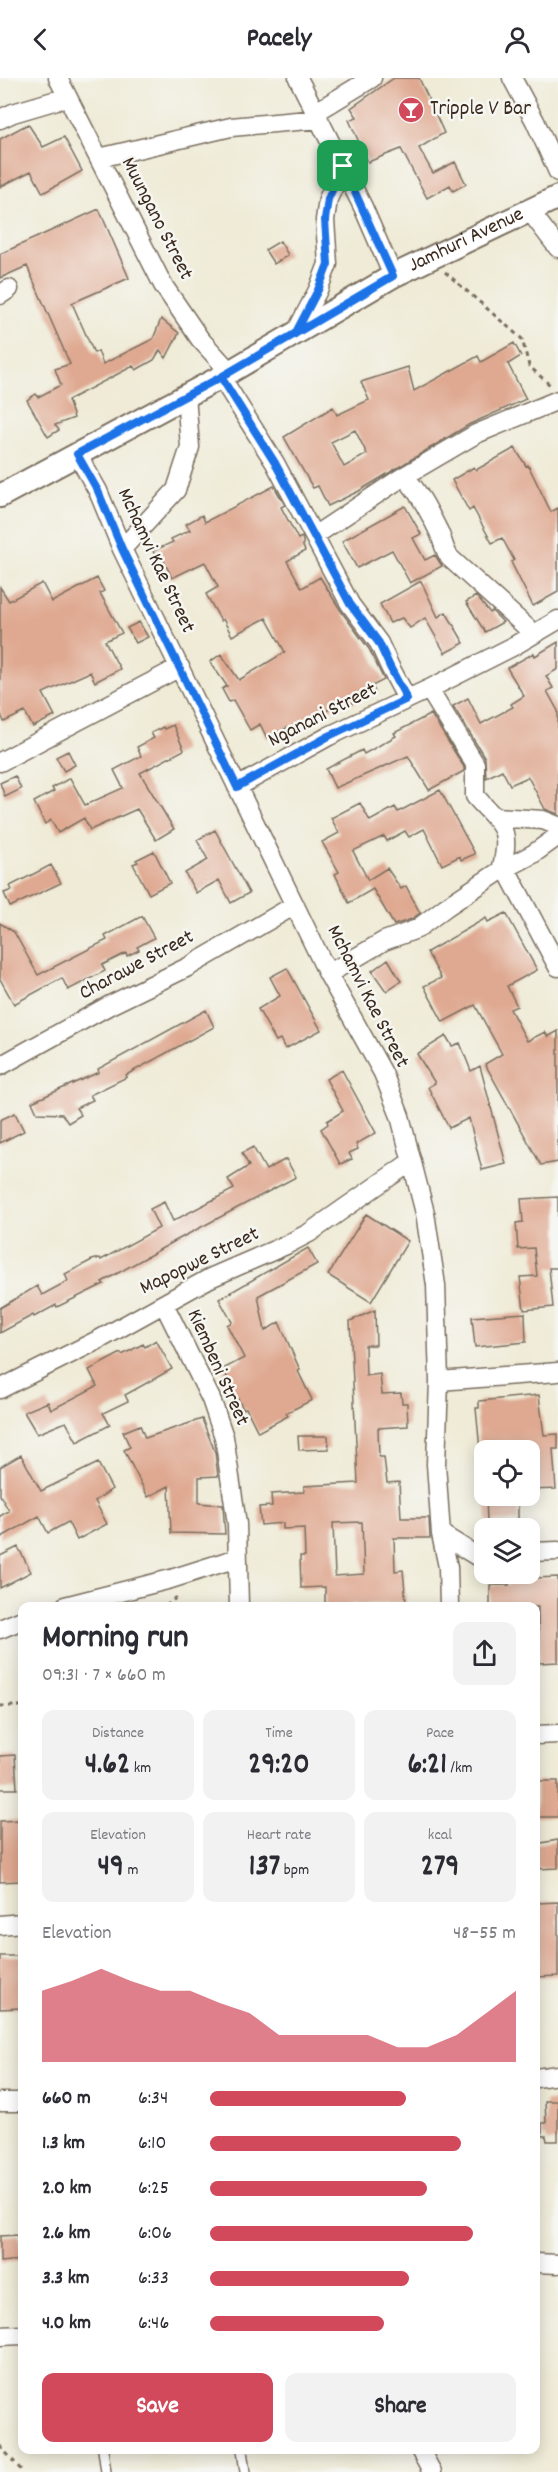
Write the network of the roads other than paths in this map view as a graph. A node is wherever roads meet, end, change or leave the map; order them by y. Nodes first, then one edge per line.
1 (58, 78) edge
2 (298, 78) edge
3 (372, 78) edge
4 (512, 78) edge
5 (67, 97) junction
6 (317, 116) junction
7 (0, 119) edge
8 (99, 158) junction
9 (343, 166) junction
10 (558, 172) edge
11 (558, 197) edge
12 (529, 210) junction
13 (558, 248) edge
14 (393, 276) junction
15 (295, 334) junction
16 (225, 374) junction
17 (554, 393) edge
18 (186, 395) junction
19 (77, 454) junction
20 (404, 476) junction
21 (0, 496) edge
22 (314, 536) junction
23 (122, 549) junction
24 (558, 620) edge
25 (534, 634) junction
26 (180, 667) junction
27 (429, 689) junction
28 (407, 699) junction
29 (0, 762) edge
30 (237, 787) junction
31 (495, 817) junction
32 (558, 826) edge
33 (558, 836) edge
34 (503, 870) junction
35 (295, 905) junction
36 (558, 967) edge
37 (328, 974) junction
38 (0, 1066) edge
39 (412, 1161) junction
40 (164, 1304) junction
41 (558, 1372) edge
42 (439, 1381) junction
43 (0, 1389) edge
44 (441, 1534) junction
45 (558, 1551) edge
46 (540, 1552) edge
47 (474, 1554) edge
48 (237, 1558) junction
49 (80, 1602) edge
50 (238, 1602) edge
51 (448, 1602) edge
52 (18, 1622) edge
53 (0, 1629) edge
54 (558, 1734) edge
55 (540, 1735) edge
56 (18, 1923) edge
57 (0, 1925) edge
58 (558, 2075) edge
59 (540, 2077) edge
60 (0, 2102) edge
61 (18, 2102) edge
62 (540, 2263) edge
63 (558, 2264) edge
64 (18, 2335) edge
65 (0, 2336) edge
66 (104, 2454) edge
67 (243, 2454) edge
68 (422, 2454) edge
69 (106, 2472) edge
70 (245, 2472) edge
71 (432, 2472) edge

1 - 5 street, Muungano Street
2 - 6 street
3 - 6 street
4 - 10 street
5 - 7 street
5 - 8 street, Muungano Street
6 - 8 street
6 - 9 street
8 - 16 street, Muungano Street
9 - 14 street
9 - 15 street
11 - 12 street, Jamhuri Avenue
12 - 13 street
12 - 14 street, Jamhuri Avenue
14 - 15 street, Jamhuri Avenue
15 - 16 street, Jamhuri Avenue
16 - 18 street, Jamhuri Avenue
16 - 22 street, Muungano Street
17 - 20 street
18 - 19 street, Jamhuri Avenue
18 - 23 street
19 - 21 street, Jamhuri Avenue
19 - 23 street, Mchamvi Kae Street
20 - 22 street
20 - 25 street
22 - 28 street, Muungano Street
23 - 26 street, Mchamvi Kae Street
24 - 25 street, Nganani Street
25 - 27 street, Nganani Street
26 - 29 street
26 - 30 street, Mchamvi Kae Street
27 - 28 street, Nganani Street
27 - 31 street
28 - 30 street, Nganani Street
30 - 35 street, Mchamvi Kae Street
31 - 32 street
31 - 34 street
33 - 34 street
34 - 36 street
34 - 37 street
35 - 37 street, Mchamvi Kae Street
35 - 38 street, Charawe Street
37 - 39 street, Mchamvi Kae Street
39 - 40 street, Mapopwe Street
39 - 42 street, Mchamvi Kae Street
40 - 43 street, Mapopwe Street
40 - 48 street, Kiembeni Street
41 - 42 street
42 - 44 street, Mchamvi Kae Street
44 - 47 street
44 - 51 street, Mchamvi Kae Street
45 - 46 street
48 - 49 street
48 - 50 street, Kiembeni Street
52 - 53 street
54 - 55 street
56 - 57 street
58 - 59 street
60 - 61 street
62 - 63 street
64 - 65 street
66 - 69 lane
67 - 70 lane
68 - 71 street

